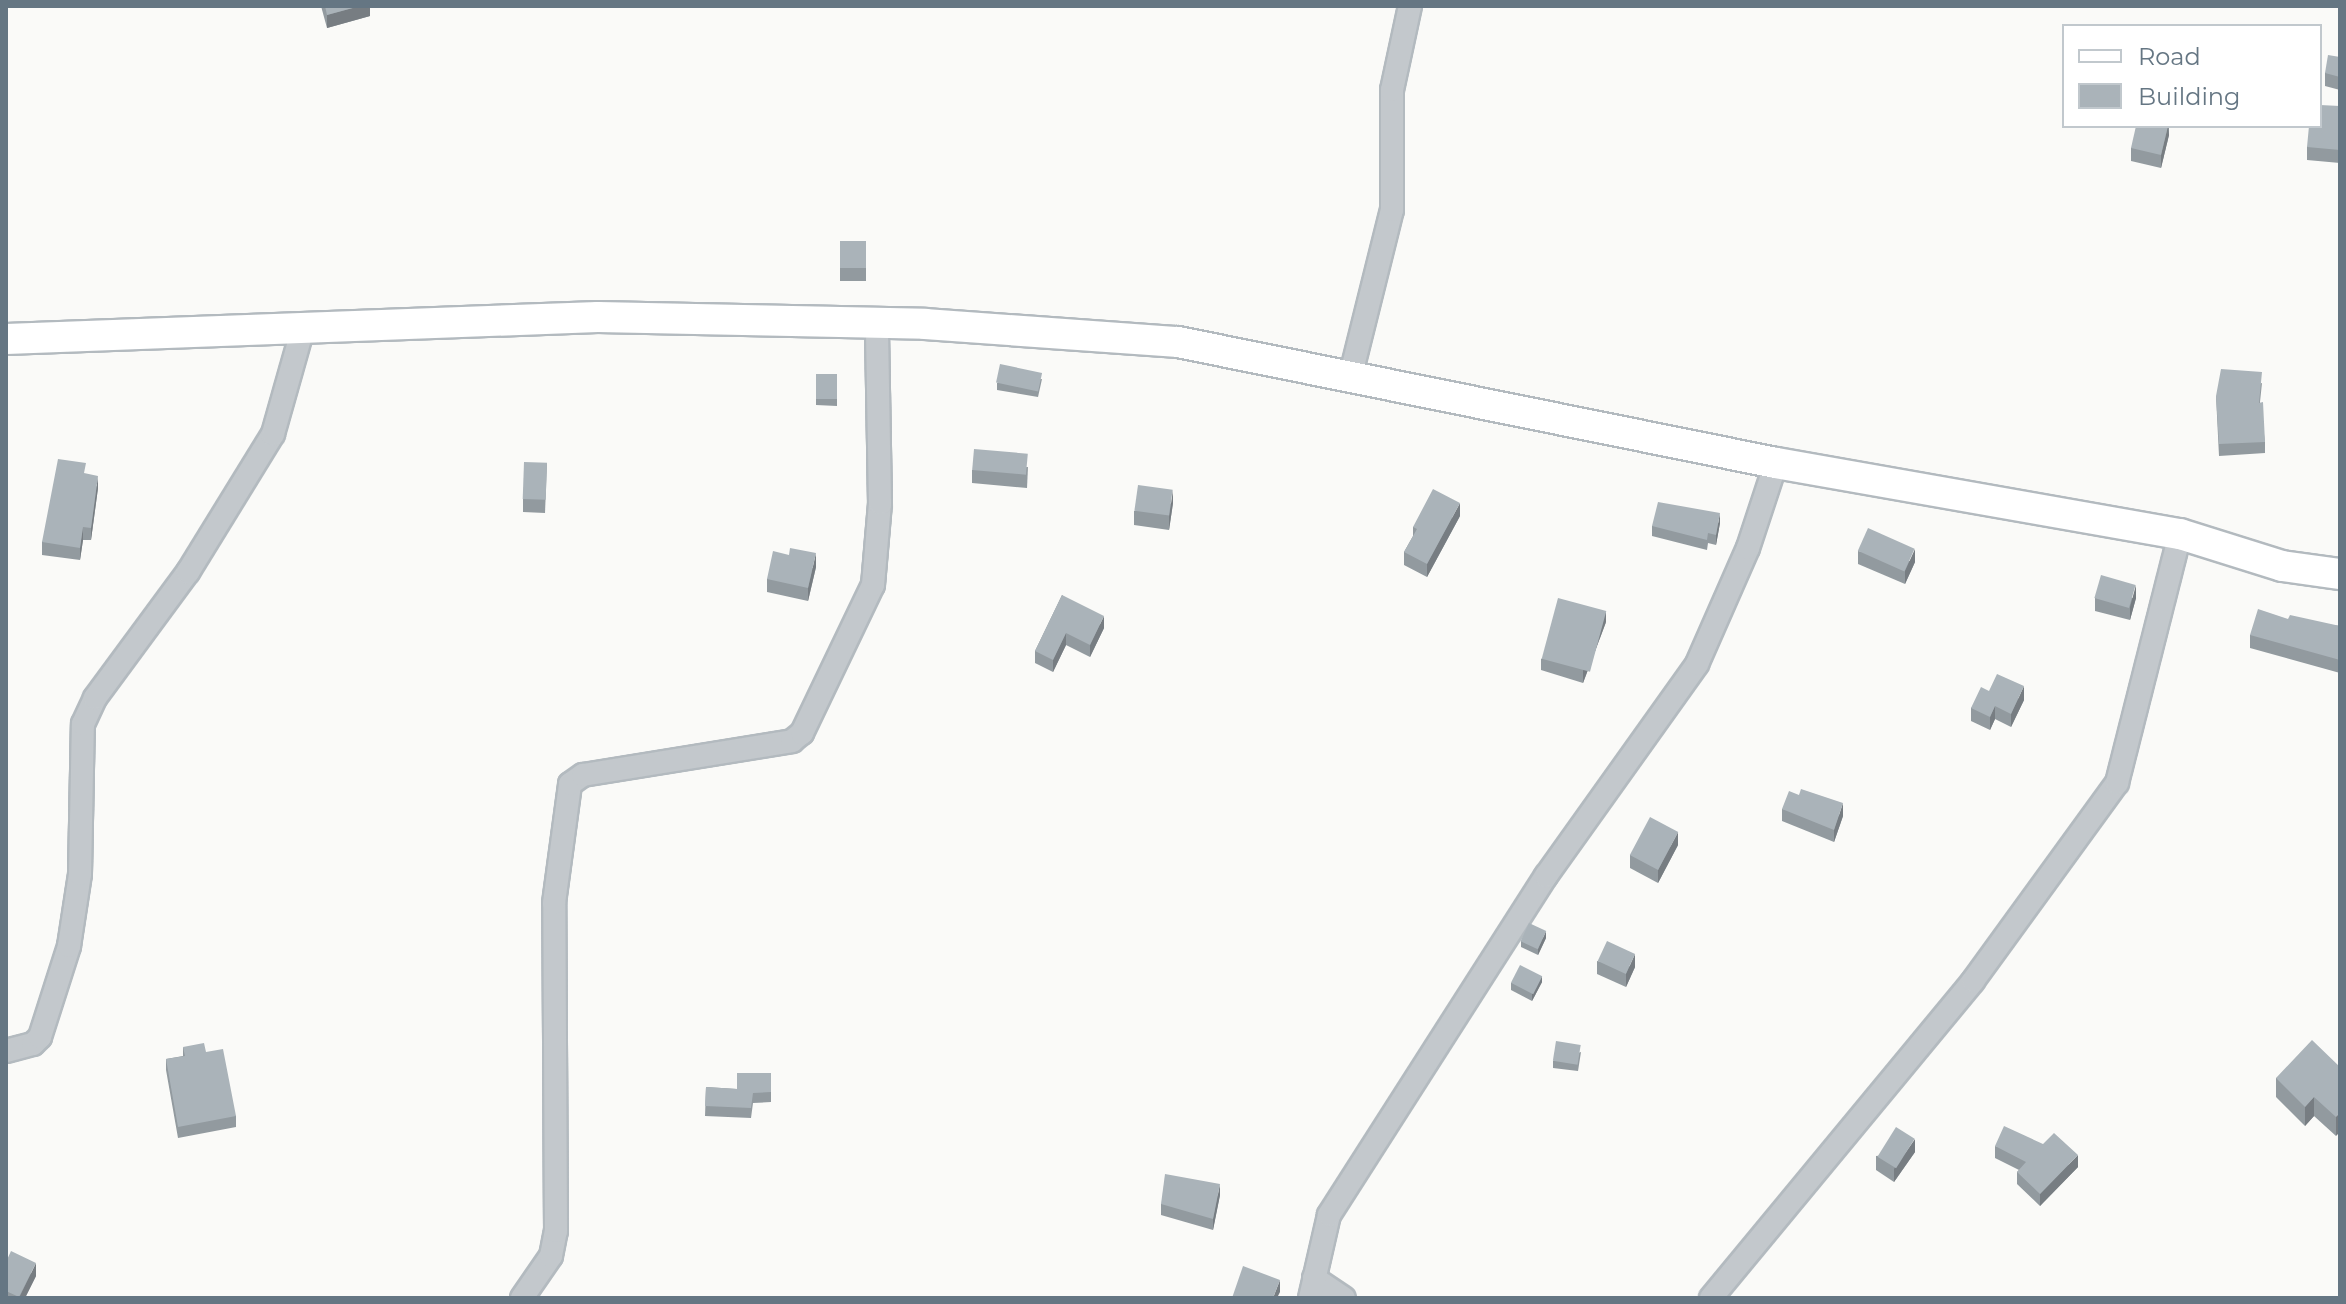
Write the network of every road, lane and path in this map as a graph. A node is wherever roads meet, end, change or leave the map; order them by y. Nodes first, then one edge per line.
1 (1410, 6) edge
2 (877, 323) junction
3 (303, 328) junction
4 (6, 339) edge
5 (1351, 374) junction
6 (1776, 463) junction
7 (2180, 534) junction
8 (2340, 574) edge
9 (6, 1051) edge
10 (1312, 1288) edge
11 (522, 1298) edge
12 (1344, 1298) edge
13 (1711, 1298) edge

1 - 5 street
2 - 3 street
2 - 5 street
2 - 11 street
3 - 4 street
3 - 9 street
5 - 6 street
6 - 7 street
6 - 10 street
7 - 8 street
7 - 13 street
10 - 12 street

